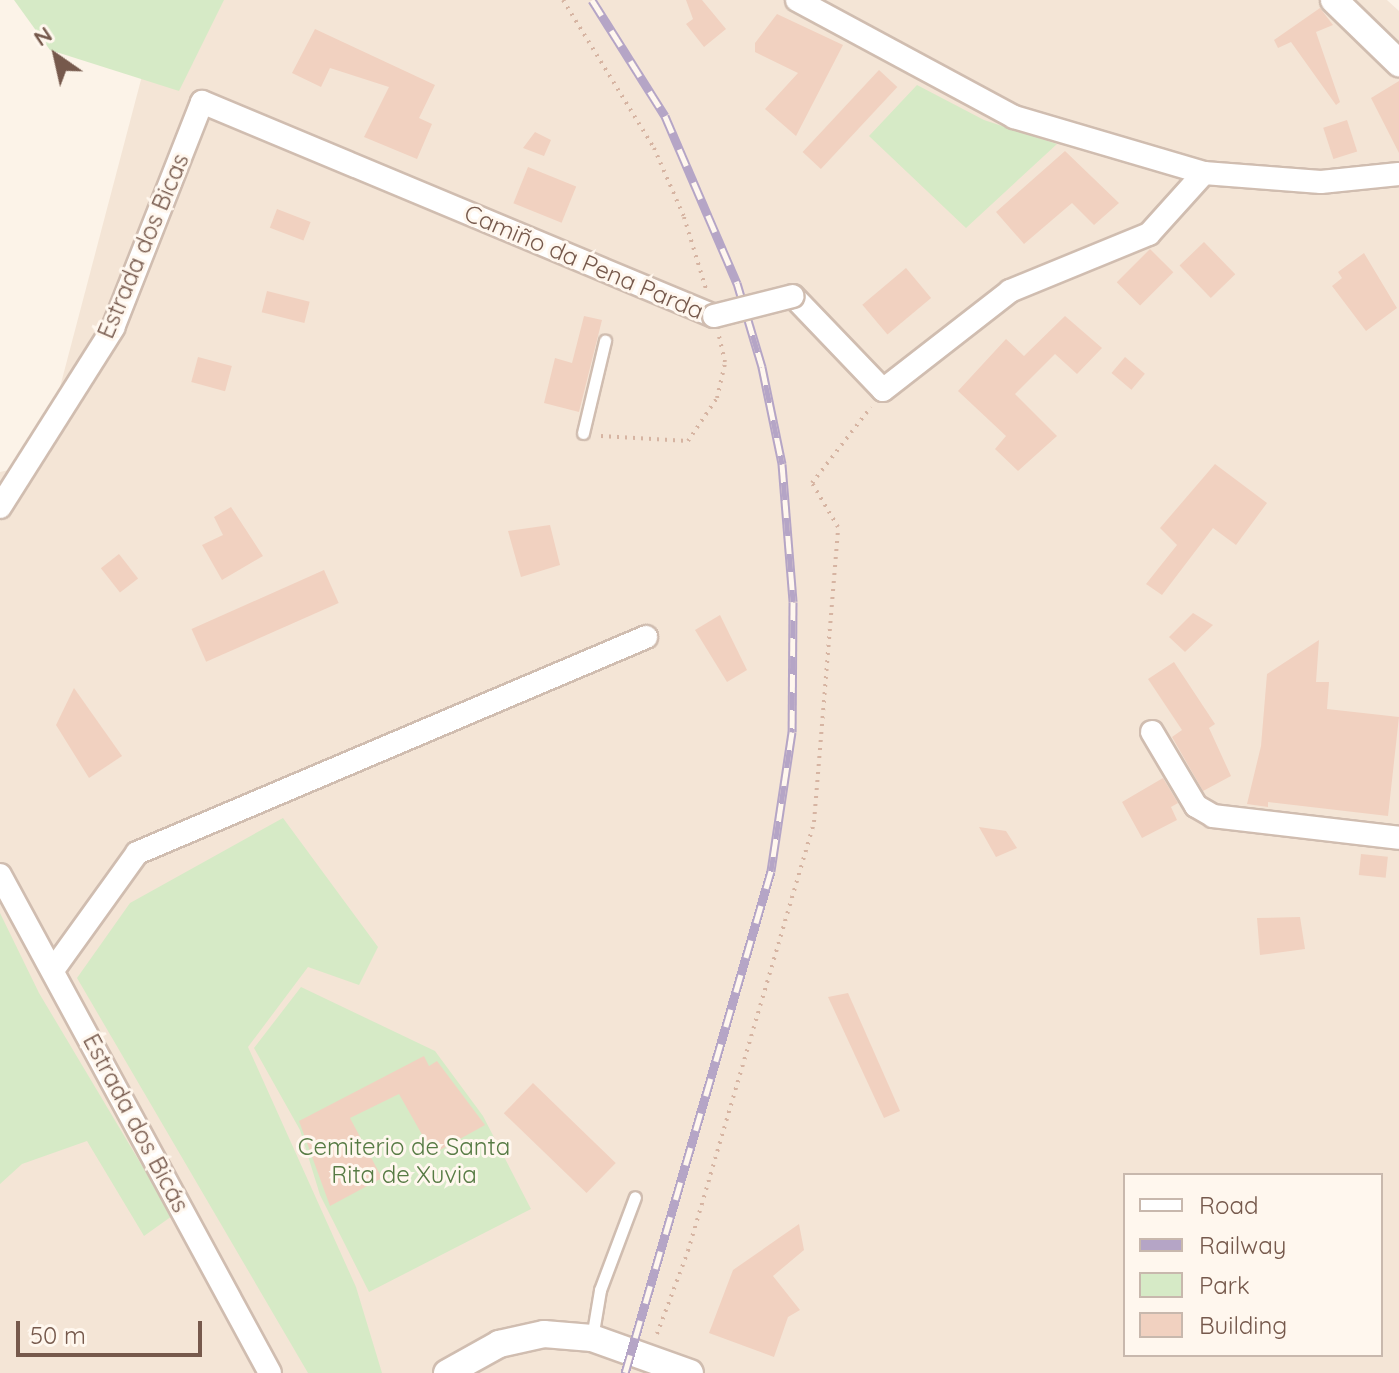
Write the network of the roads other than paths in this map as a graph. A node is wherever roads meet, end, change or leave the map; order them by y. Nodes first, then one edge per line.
1 (797, 0) edge
2 (1334, 0) edge
3 (1399, 63) edge
4 (202, 102) joint
5 (1204, 173) junction
6 (1399, 174) edge
7 (605, 341) dead end
8 (583, 433) road end
9 (0, 507) edge
10 (646, 637) dead end
11 (1152, 732) dead end
12 (1399, 838) edge
13 (0, 875) edge
14 (53, 970) junction
15 (635, 1197) dead end
16 (592, 1338) junction
17 (270, 1373) edge
18 (447, 1373) edge
19 (690, 1373) edge

1 - 5 street
2 - 3 street
4 - 5 street, Camiño da Pena Parda, bridge
4 - 9 street, Estrada dos Bicas
5 - 6 street
7 - 8 lane
10 - 14 street
11 - 12 street
13 - 14 street, Estrada dos Bicás
14 - 17 street, Estrada dos Bicás
15 - 16 lane
16 - 18 street
16 - 19 street

